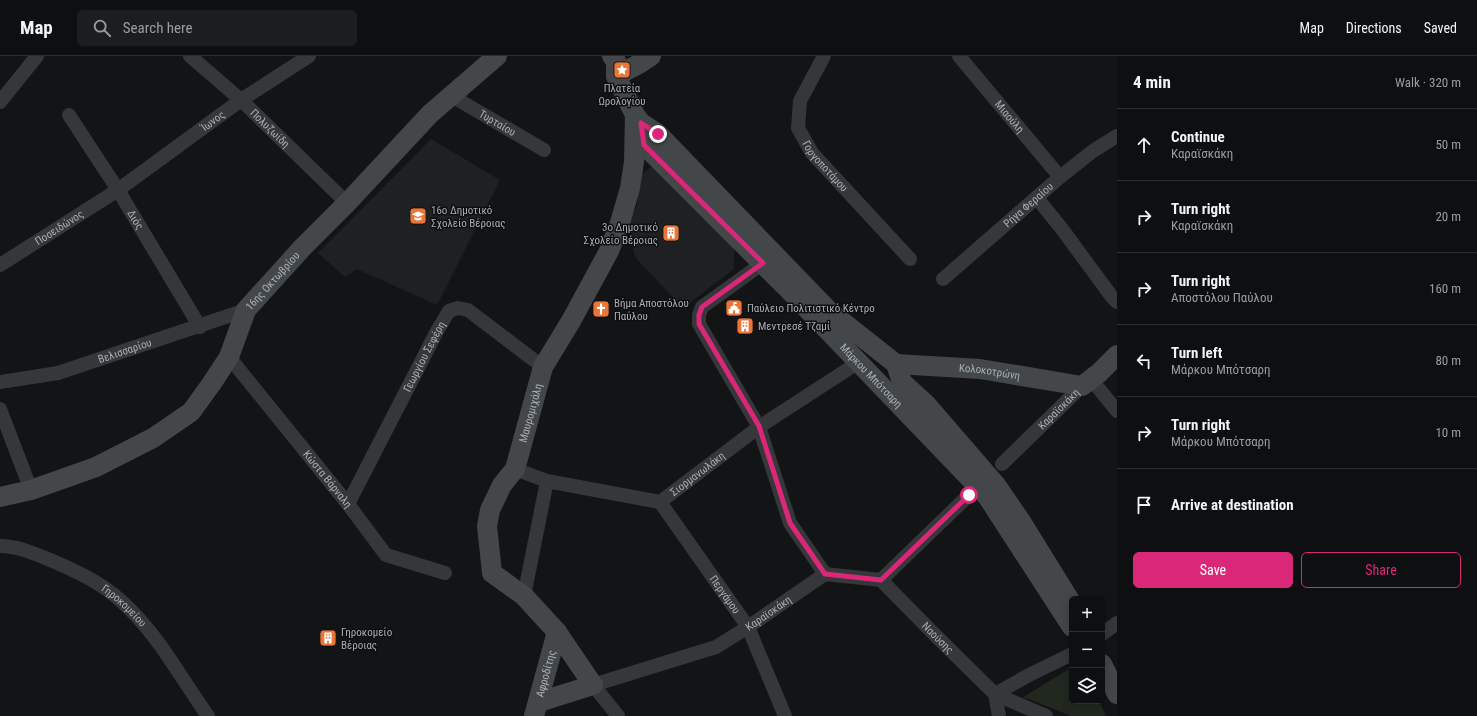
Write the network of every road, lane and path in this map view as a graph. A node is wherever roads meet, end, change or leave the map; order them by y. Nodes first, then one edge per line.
1 (190, 56) edge
2 (309, 56) edge
3 (497, 56) edge
4 (598, 56) edge
5 (612, 56) edge
6 (651, 56) edge
7 (824, 56) edge
8 (959, 56) edge
9 (34, 57) edge
10 (616, 76) junction
11 (450, 95) junction
12 (241, 100) junction
13 (0, 102) edge
14 (69, 114) dead end
15 (638, 119) junction
16 (1117, 136) edge
17 (544, 150) dead end
18 (1060, 177) junction
19 (118, 190) junction
20 (1037, 198) junction
21 (347, 203) junction
22 (910, 259) dead end
23 (763, 263) junction
24 (0, 265) edge
25 (943, 279) dead end
26 (1117, 302) edge
27 (246, 310) junction
28 (200, 327) junction
29 (1117, 355) edge
30 (229, 357) junction
31 (859, 362) junction
32 (896, 364) junction
33 (543, 367) junction
34 (0, 382) edge
35 (1087, 383) junction
36 (0, 409) edge
37 (1117, 411) edge
38 (759, 426) junction
39 (1002, 464) dead end
40 (515, 469) junction
41 (547, 481) junction
42 (31, 490) junction
43 (969, 495) dead end
44 (0, 497) edge
45 (660, 502) junction
46 (348, 504) junction
47 (0, 546) edge
48 (445, 573) dead end
49 (825, 574) junction
50 (881, 580) junction
51 (524, 596) junction
52 (1069, 599) edge
53 (1069, 622) edge
54 (1117, 624) edge
55 (748, 627) junction
56 (557, 632) junction
57 (1105, 632) edge
58 (1069, 655) edge
59 (1104, 668) edge
60 (593, 685) junction
61 (996, 694) junction
62 (1117, 694) edge
63 (537, 709) edge
64 (208, 716) edge
65 (618, 716) edge
66 (785, 716) edge
67 (999, 716) edge
68 (1046, 716) edge

1 - 12 street, Πολυζωίδη
2 - 12 street, Ίωνος
3 - 11 street, 16ης Οκτωβρίου
4 - 10 street
5 - 10 street
6 - 10 street
7 - 22 street, Γοργοποτάμου
8 - 18 street, Μιαούλη
9 - 13 street
10 - 15 street, Μάρκου Μπότσαρη
11 - 17 street, Τυρταίου
11 - 21 street, 16ης Οκτωβρίου
12 - 19 street, Ίωνος
12 - 21 street, Πολυζωίδη
14 - 19 street, Διός
15 - 23 street, Μάρκου Μπότσαρη
15 - 32 street, Μάρκου Μπότσαρη
15 - 33 street, Μαυρομιχάλη
16 - 18 street, Ρήγα Φεραίου
18 - 20 street, Ρήγα Φεραίου
19 - 24 street, Ποσειδώνος
19 - 28 street, Διός
20 - 25 street, Ρήγα Φεραίου
20 - 26 street
21 - 27 street, 16ης Οκτωβρίου
23 - 31 street, Μάρκου Μπότσαρη
23 - 38 street
27 - 28 street, Βελισσαρίου
27 - 30 street, 16ης Οκτωβρίου
28 - 34 street, Βελισσαρίου
29 - 35 street, Καραϊσκάκη
30 - 42 street, 16ης Οκτωβρίου
30 - 46 street, Κώστα Βάρναλη
31 - 38 street, Σιορμανωλάκη
31 - 53 street, Μάρκου Μπότσαρη
32 - 35 street, Κολοκοτρώνη
32 - 52 street, Μάρκου Μπότσαρη
33 - 40 street, Μαυρομιχάλη
33 - 46 street, Γεωργίου Σεφέρη
35 - 37 street
35 - 39 street, Καραϊσκάκη
36 - 42 street
38 - 45 street, Σιορμανωλάκη
38 - 49 street
40 - 41 street, Σιορμανωλάκη
40 - 51 street, Μαυρομιχάλη
41 - 45 street, Σιορμανωλάκη
41 - 51 street
42 - 44 street, 16ης Οκτωβρίου
43 - 50 street
45 - 55 street, Περγάμου
46 - 48 street, Κώστα Βάρναλη
47 - 64 street, Γηροκομείου
49 - 50 street
49 - 55 street, Καραϊσκάκη
50 - 61 street, Ναούσης
51 - 56 street, Μαυρομιχάλη
54 - 57 street
55 - 60 street, Καραϊσκάκη
55 - 66 street, Περγάμου
56 - 60 street, Μαυρομιχάλη
56 - 63 street, Αφροδίτης
58 - 61 street
59 - 62 street
60 - 63 street, Καραϊσκάκη
60 - 65 street
61 - 67 street
61 - 68 street

